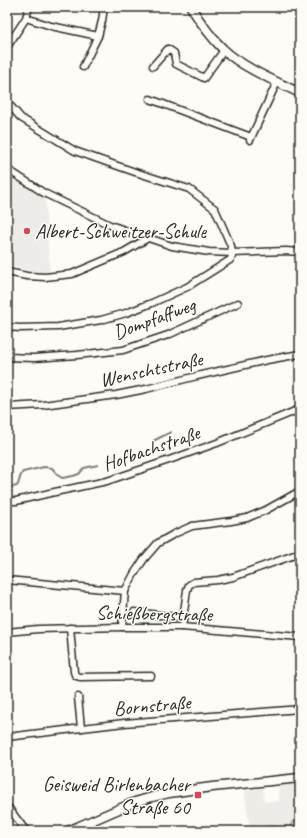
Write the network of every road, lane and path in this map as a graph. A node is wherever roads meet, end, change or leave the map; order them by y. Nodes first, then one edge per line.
1 (29, 7) edge
2 (104, 7) edge
3 (191, 7) edge
4 (296, 7) edge
5 (300, 9) edge
6 (26, 18) junction
7 (98, 36) junction
8 (7, 47) edge
9 (224, 50) junction
10 (83, 66) dead end
11 (153, 66) dead end
12 (277, 82) junction
13 (300, 93) edge
14 (150, 99) dead end
15 (7, 102) edge
16 (7, 169) edge
17 (148, 238) junction
18 (300, 252) edge
19 (232, 253) junction
20 (7, 272) edge
21 (238, 303) dead end
22 (7, 327) edge
23 (300, 354) edge
24 (7, 358) edge
25 (300, 406) edge
26 (7, 407) edge
27 (300, 409) edge
28 (300, 491) edge
29 (7, 501) edge
30 (300, 552) edge
31 (7, 580) edge
32 (125, 591) junction
33 (134, 612) dead end
34 (184, 618) junction
35 (122, 627) junction
36 (182, 627) junction
37 (70, 628) junction
38 (7, 632) edge
39 (300, 637) edge
40 (151, 676) dead end
41 (78, 697) dead end
42 (300, 709) edge
43 (81, 728) junction
44 (7, 737) edge
45 (300, 778) edge
46 (7, 806) edge
47 (26, 831) edge
48 (68, 831) edge

1 - 6 street
2 - 7 street
3 - 9 main road
4 - 5 street
6 - 7 street
6 - 8 street
7 - 10 street
9 - 11 street
9 - 12 main road
12 - 13 main road
12 - 14 street
15 - 19 street
16 - 17 street
17 - 19 street
17 - 20 street
18 - 19 street
19 - 22 street
21 - 24 street, Dompfaffweg
23 - 26 street, Wenschtstraße
25 - 27 street, Hofbachstraße
27 - 29 street, Hofbachstraße
28 - 32 street
30 - 34 street
31 - 32 street
32 - 35 street
33 - 34 street
34 - 36 street
35 - 36 street, Schießbergstraße
35 - 37 street, Schießbergstraße
36 - 39 street, Schießbergstraße
37 - 38 street, Schießbergstraße
37 - 40 street
41 - 43 street
42 - 43 street, Bornstraße
43 - 44 street, Bornstraße
45 - 48 main road
46 - 47 street

